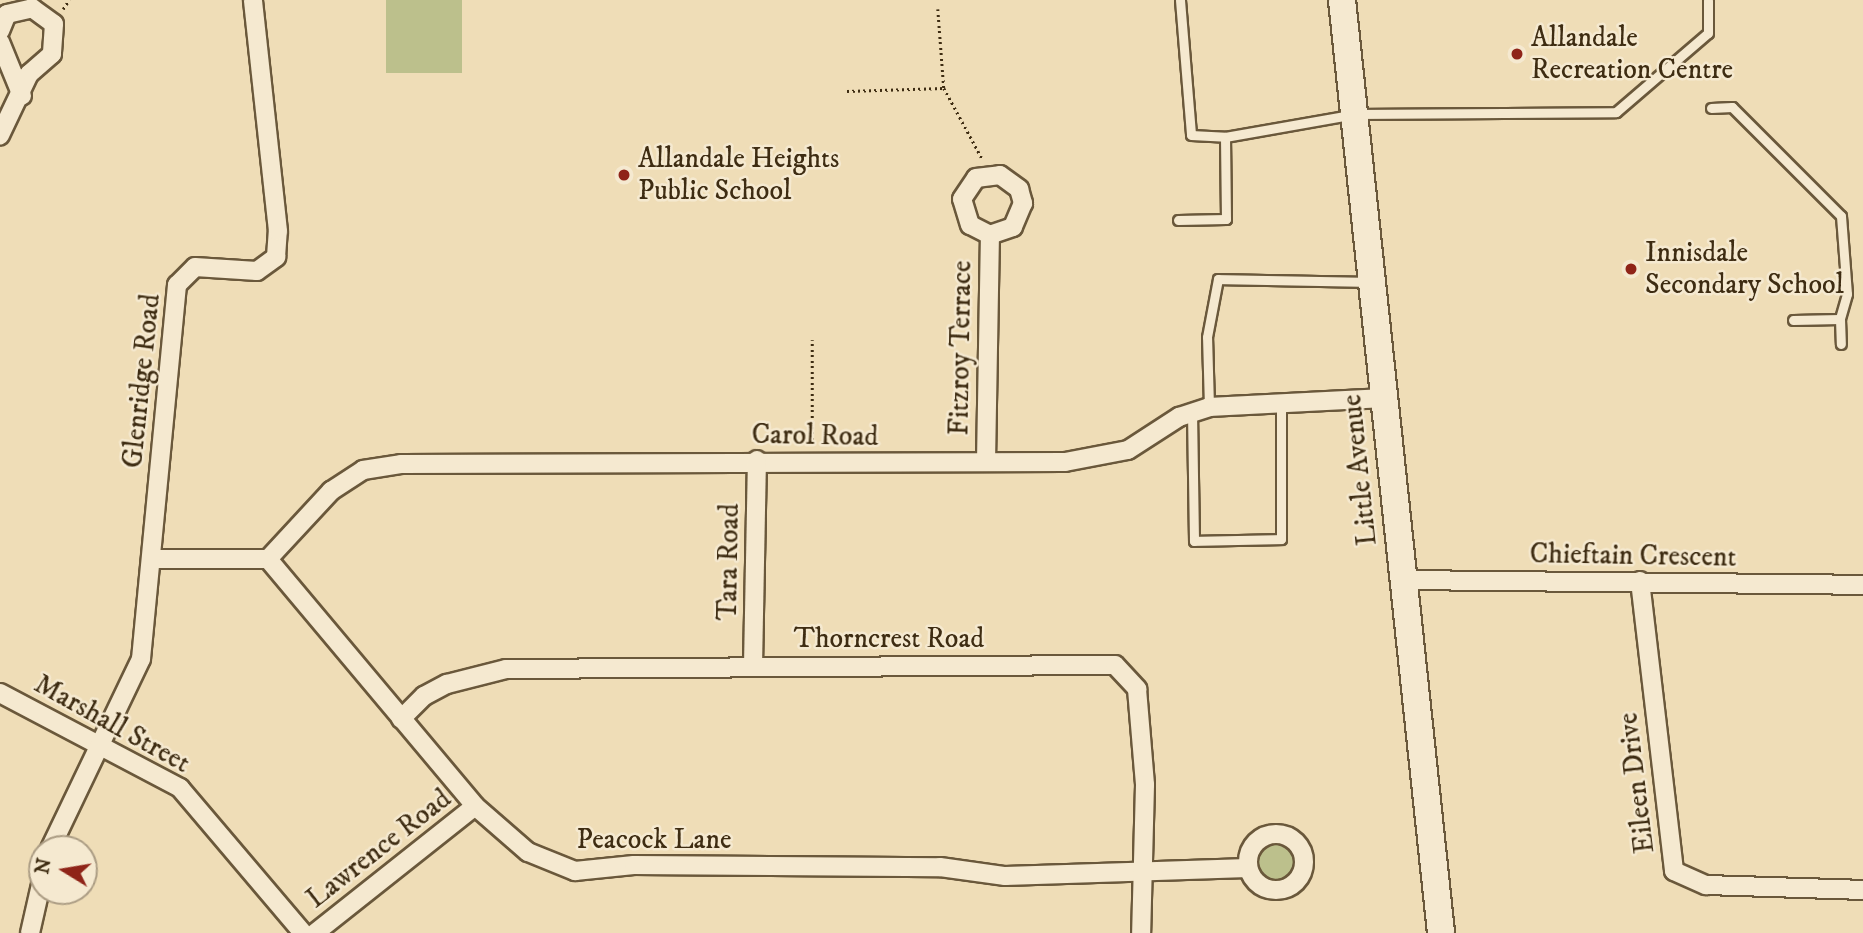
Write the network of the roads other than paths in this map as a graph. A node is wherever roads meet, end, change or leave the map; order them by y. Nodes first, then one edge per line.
1 (253, 0) edge
2 (1180, 0) edge
3 (1342, 0) edge
4 (1708, 0) edge
5 (0, 31) edge
6 (0, 42) edge
7 (22, 96) junction
8 (1711, 108) dead end
9 (1355, 114) junction
10 (0, 135) edge
11 (1224, 136) junction
12 (1178, 220) dead end
13 (990, 234) junction
14 (1372, 282) junction
15 (1840, 318) junction
16 (1793, 320) dead end
17 (1841, 344) dead end
18 (1385, 398) junction
19 (1281, 403) junction
20 (1200, 410) junction
21 (757, 460) junction
22 (986, 462) junction
23 (152, 559) junction
24 (268, 559) junction
25 (1402, 580) junction
26 (1640, 581) junction
27 (1863, 585) edge
28 (753, 666) junction
29 (0, 693) edge
30 (401, 719) junction
31 (99, 745) junction
32 (475, 806) junction
33 (57, 835) edge
34 (1248, 868) dead end
35 (1141, 870) junction
36 (1863, 890) edge
37 (36, 905) edge
38 (30, 933) edge
39 (303, 933) edge
40 (315, 933) edge
41 (1142, 933) edge
42 (1441, 933) edge

1 - 23 street, Glenridge Road
2 - 11 lane
3 - 9 street, Little Avenue
4 - 9 lane
5 - 7 street
6 - 7 street
7 - 10 street
8 - 15 lane
9 - 11 lane
9 - 14 street, Little Avenue
11 - 12 lane
13 - 13 street, Fitzroy Terrace
13 - 22 street, Fitzroy Terrace
14 - 18 street, Little Avenue
14 - 20 lane
15 - 16 lane
15 - 17 lane
18 - 19 street, Carol Road
18 - 25 street, Little Avenue
19 - 20 street, Carol Road
19 - 20 lane
20 - 22 street, Carol Road
21 - 22 street, Carol Road
21 - 24 street, Carol Road
21 - 28 street, Tara Road
23 - 24 street
23 - 31 street
24 - 30 street, Peacock Lane
25 - 26 street, Chieftain Crescent
25 - 42 street, Little Avenue
26 - 27 street, Chieftain Crescent
26 - 36 street, Eileen Drive
28 - 30 street, Thorncrest Road
28 - 35 street, Thorncrest Road
29 - 31 street, Marshall Street
30 - 32 street, Peacock Lane
31 - 33 street
31 - 39 street, Marshall Street
32 - 35 street, Peacock Lane
32 - 40 street, Lawrence Road
34 - 35 street, Peacock Lane
35 - 41 street, Thorncrest Road
37 - 38 street

